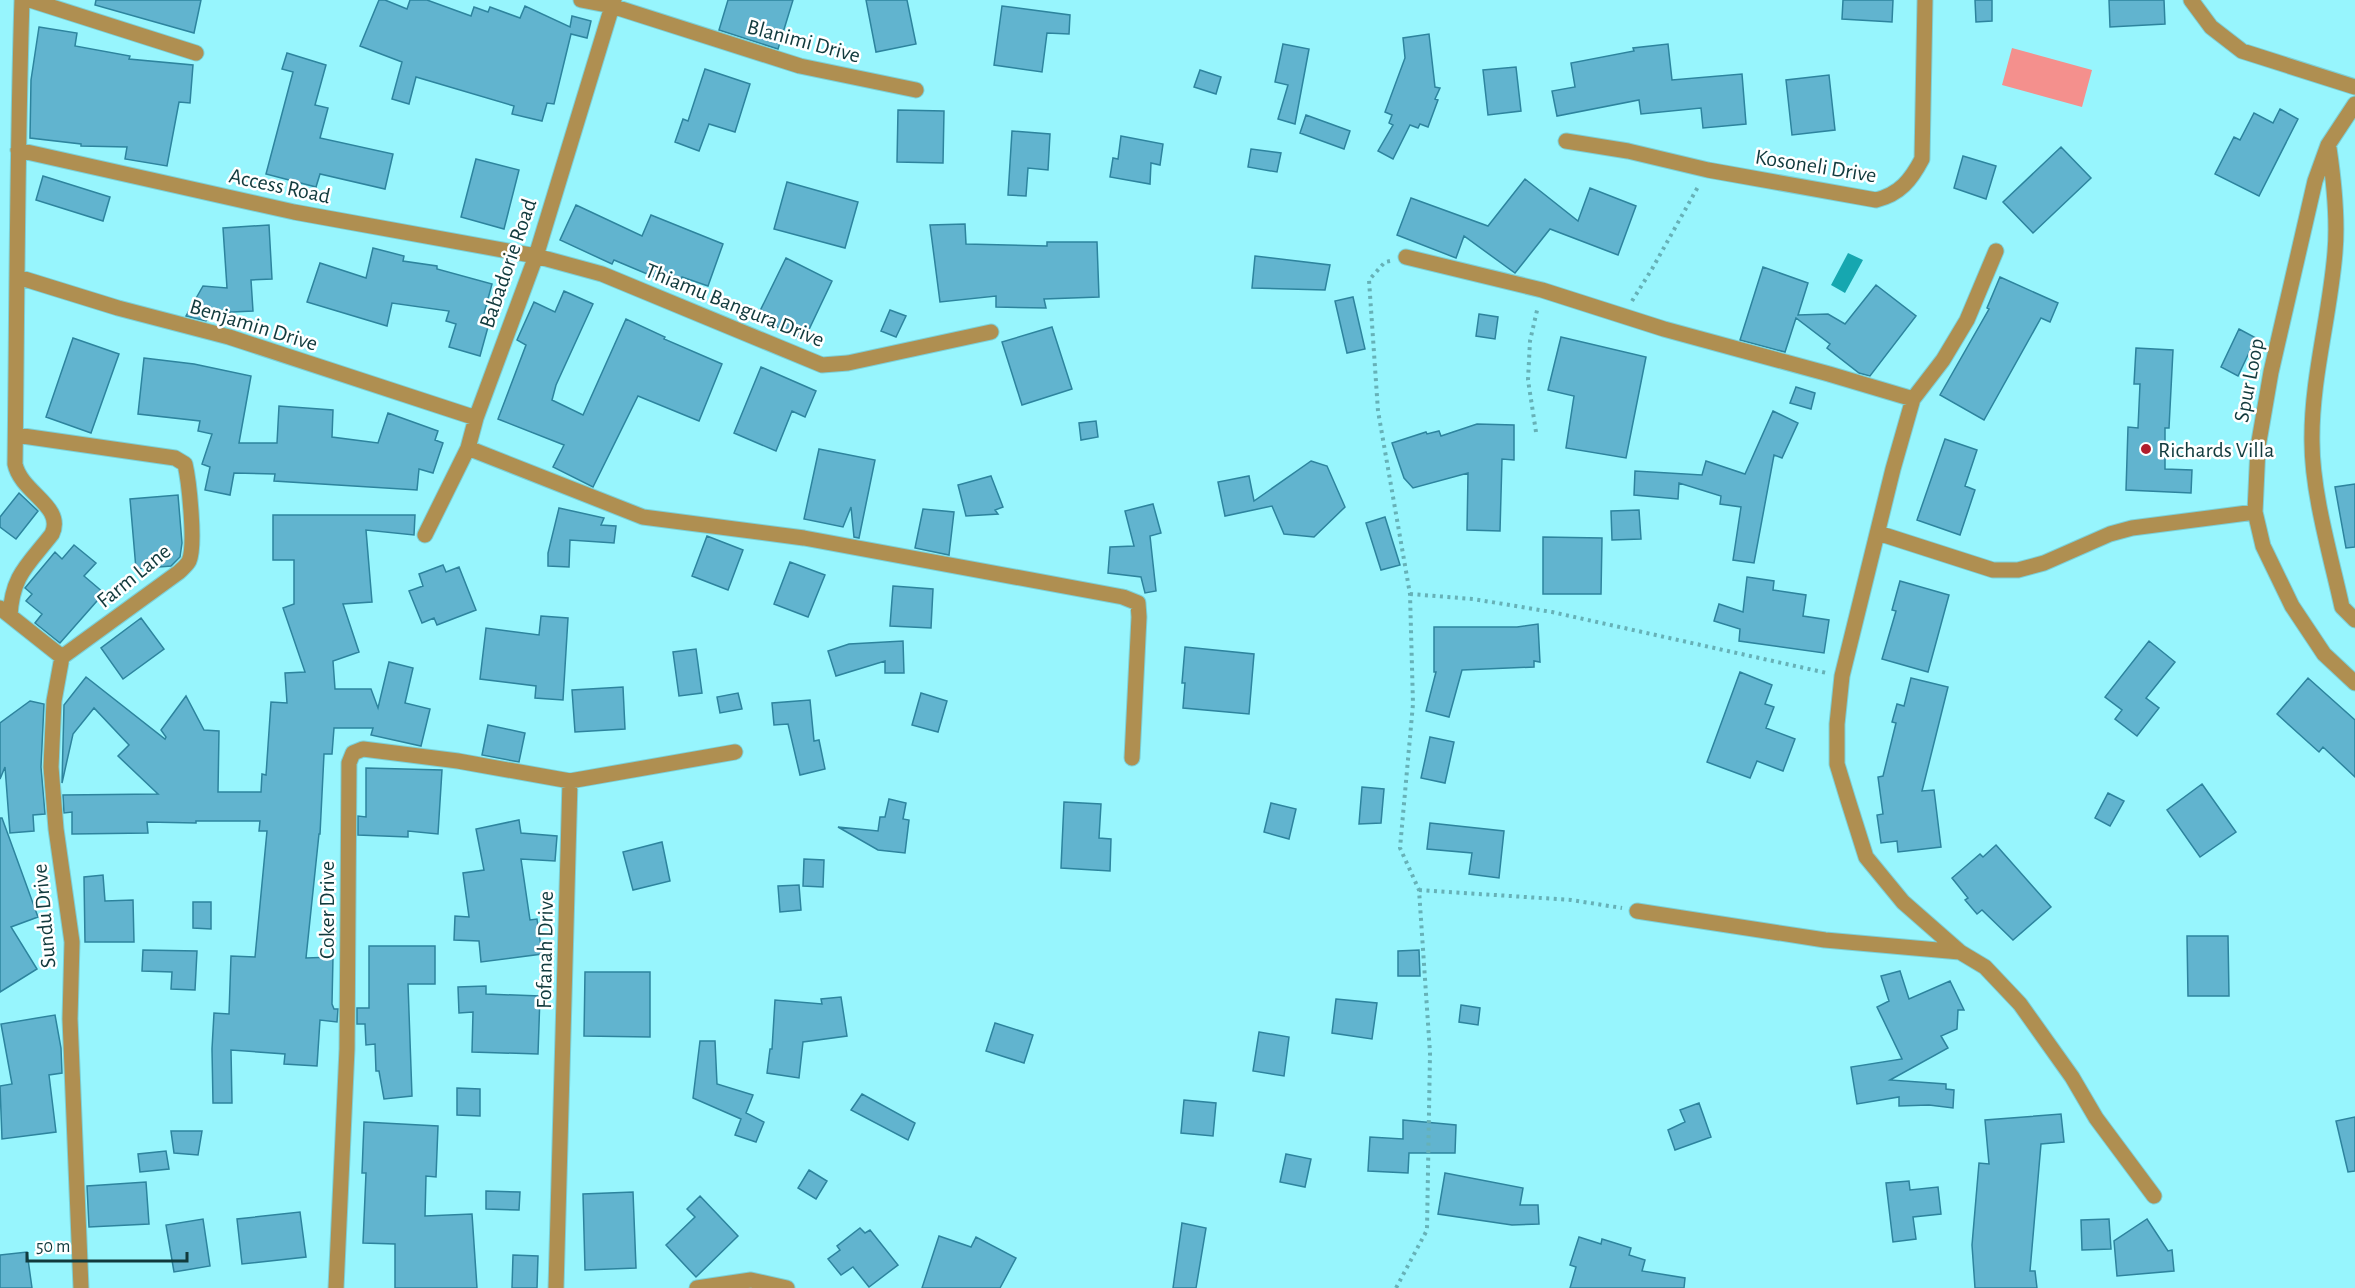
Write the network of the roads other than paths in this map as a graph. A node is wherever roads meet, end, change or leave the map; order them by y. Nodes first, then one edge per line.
1 (22, 0) edge
2 (30, 0) edge
3 (581, 0) edge
4 (1925, 0) edge
5 (2192, 0) edge
6 (613, 3) edge
7 (196, 53) dead end
8 (2355, 87) edge
9 (916, 90) dead end
10 (2355, 104) edge
11 (1566, 141) dead end
12 (2328, 145) junction
13 (18, 150) junction
14 (1996, 250) dead end
15 (536, 256) junction
16 (1406, 257) road end
17 (18, 277) junction
18 (991, 332) dead end
19 (1913, 399) junction
20 (476, 418) junction
21 (16, 435) junction
22 (468, 447) junction
23 (2255, 512) junction
24 (1878, 533) junction
25 (425, 535) dead end
26 (5, 612) edge
27 (2355, 620) edge
28 (62, 657) junction
29 (2355, 683) edge
30 (735, 752) dead end
31 (1132, 758) dead end
32 (570, 781) junction
33 (1637, 911) road end
34 (1960, 952) junction
35 (2154, 1196) dead end
36 (721, 1286) edge
37 (81, 1288) edge
38 (336, 1288) edge
39 (556, 1288) edge
40 (697, 1288) edge
41 (787, 1288) edge

1 - 13 street
2 - 7 street
3 - 6 street, Blanimi Drive
4 - 11 street, Kosoneli Drive
5 - 8 street
6 - 9 street, Blanimi Drive
6 - 15 street, Babadorie Road
10 - 12 street, Spur Loop
12 - 23 street, Spur Loop
12 - 27 street
13 - 15 street, Access Road
13 - 17 street
14 - 19 street
15 - 18 street, Thiamu Bangura Drive
15 - 20 street, Babadorie Road
16 - 19 street
17 - 20 street, Benjamin Drive
17 - 21 street
19 - 24 street
20 - 22 street, Babadorie Road
21 - 26 street
21 - 28 street, Farm Lane
22 - 25 street, Babadorie Road
22 - 31 street
23 - 24 street
23 - 29 street, Spur Loop
24 - 34 street
26 - 28 street
28 - 37 street, Sundu Drive
30 - 32 street
32 - 38 street, Coker Drive
32 - 39 street, Fofanah Drive
33 - 34 street
34 - 35 street
36 - 40 street
36 - 41 street

